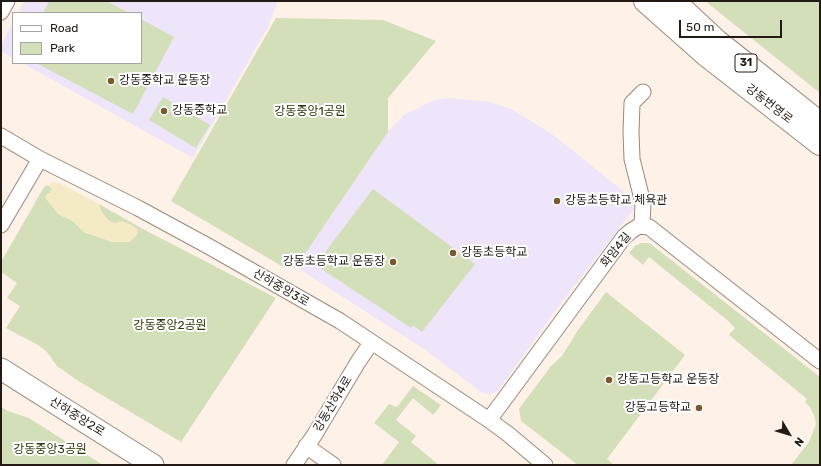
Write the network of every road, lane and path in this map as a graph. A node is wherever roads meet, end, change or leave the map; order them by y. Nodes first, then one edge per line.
1 (7, 1) edge
2 (645, 1) edge
3 (674, 1) edge
4 (1, 12) edge
5 (643, 92) dead end
6 (820, 123) edge
7 (1, 136) edge
8 (820, 144) edge
9 (40, 159) junction
10 (1, 225) edge
11 (642, 226) junction
12 (371, 343) junction
13 (820, 361) edge
14 (1, 369) edge
15 (489, 420) junction
16 (306, 446) junction
17 (153, 465) edge
18 (294, 465) edge
19 (333, 465) edge
20 (545, 465) edge

1 - 4 street
2 - 8 highway, 강동번영로
3 - 6 highway, 강동번영로 / 31
5 - 11 street
7 - 9 street, 산하중앙3로
9 - 10 street
9 - 12 street, 산하중앙3로
11 - 13 street, 화암4길
11 - 15 street, 화암4길
12 - 15 street, 산하중앙3로
12 - 16 street, 강동산하4로
14 - 17 main road, 산하중앙2로
15 - 20 street, 산하중앙3로
16 - 18 street, 강동산하4로
16 - 19 street

